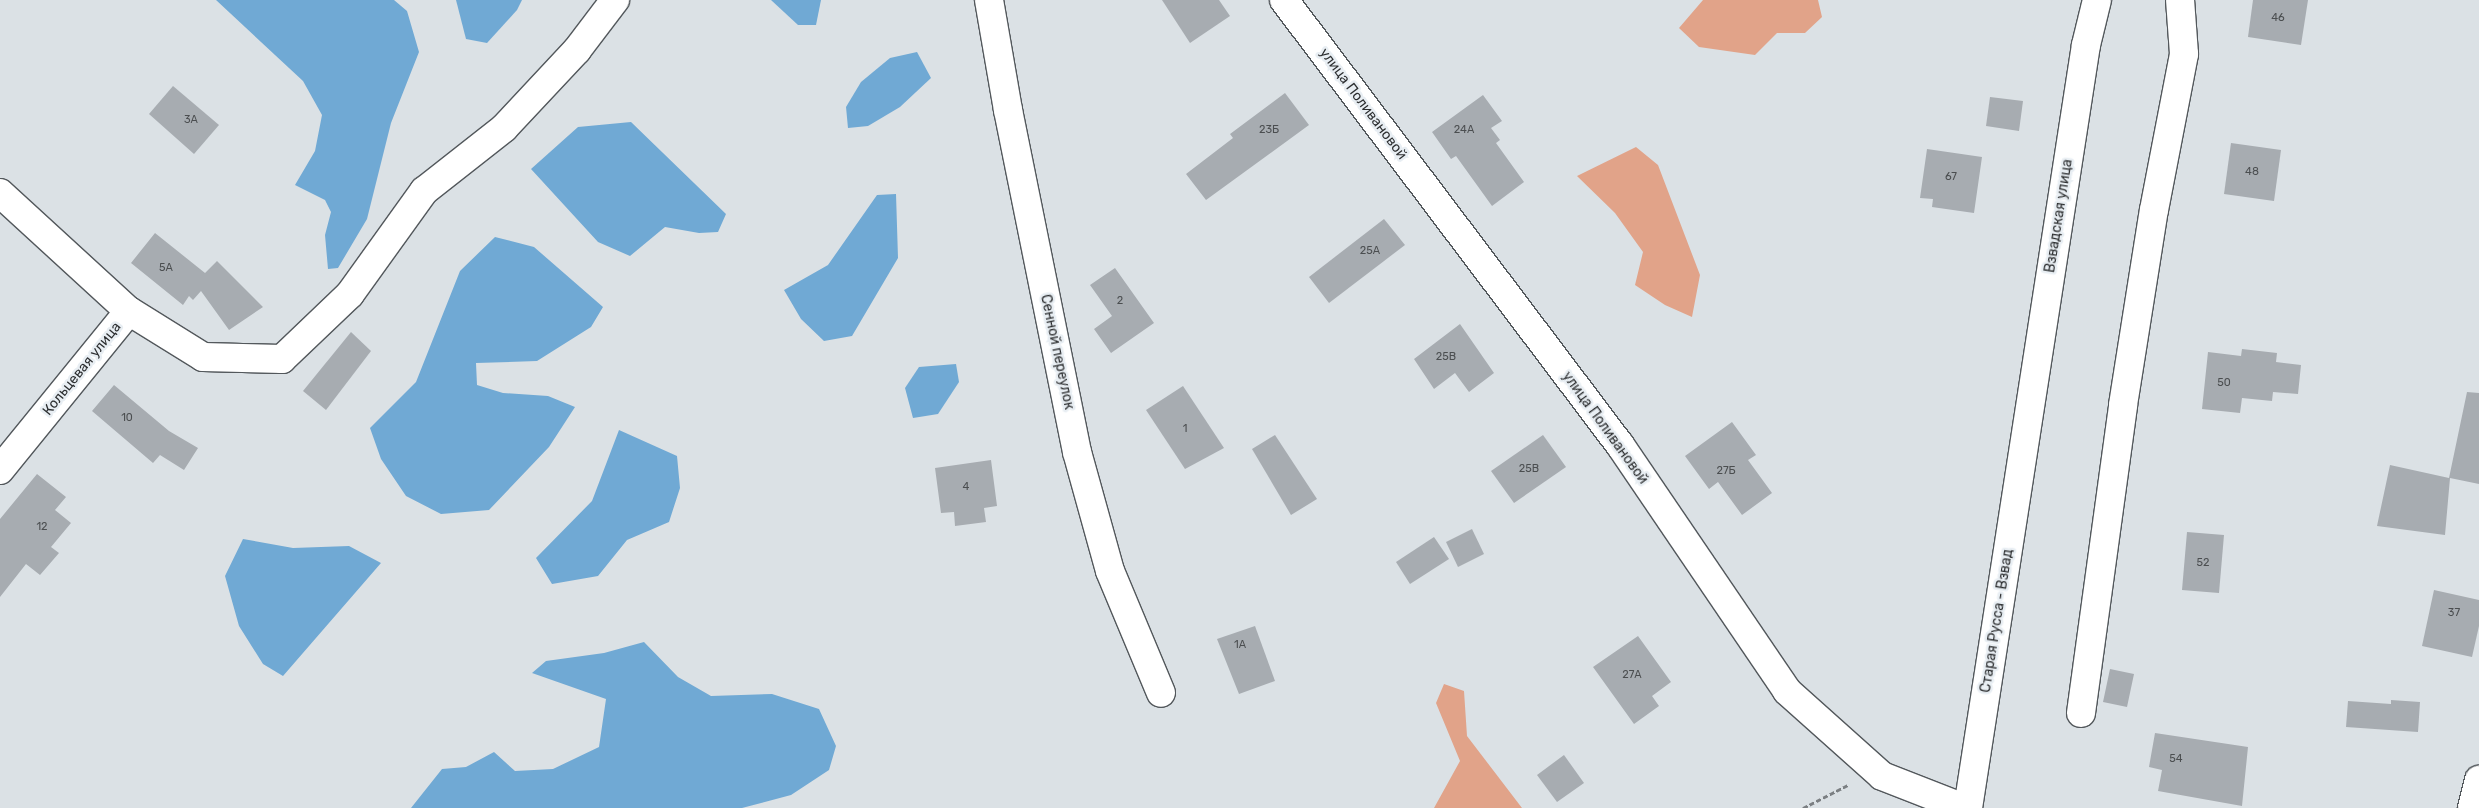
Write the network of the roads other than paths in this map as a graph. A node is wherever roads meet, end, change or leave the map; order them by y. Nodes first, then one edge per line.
1 (615, 0) edge
2 (989, 0) edge
3 (1284, 0) edge
4 (2097, 0) edge
5 (2180, 0) edge
6 (0, 193) edge
7 (129, 311) junction
8 (2026, 433) joint
9 (0, 470) edge
10 (1161, 693) dead end
11 (2081, 714) dead end
12 (2479, 780) edge
13 (1964, 808) edge
14 (1968, 808) edge
15 (2472, 808) edge

1 - 7 street
2 - 10 street, Сенной переулок
3 - 13 street, улица Поливановой
4 - 8 street, Взвадская улица
5 - 11 street
6 - 7 street, Кольцевая улица
7 - 9 street, Кольцевая улица
8 - 14 street, Старая Русса - Взвад
12 - 15 street

